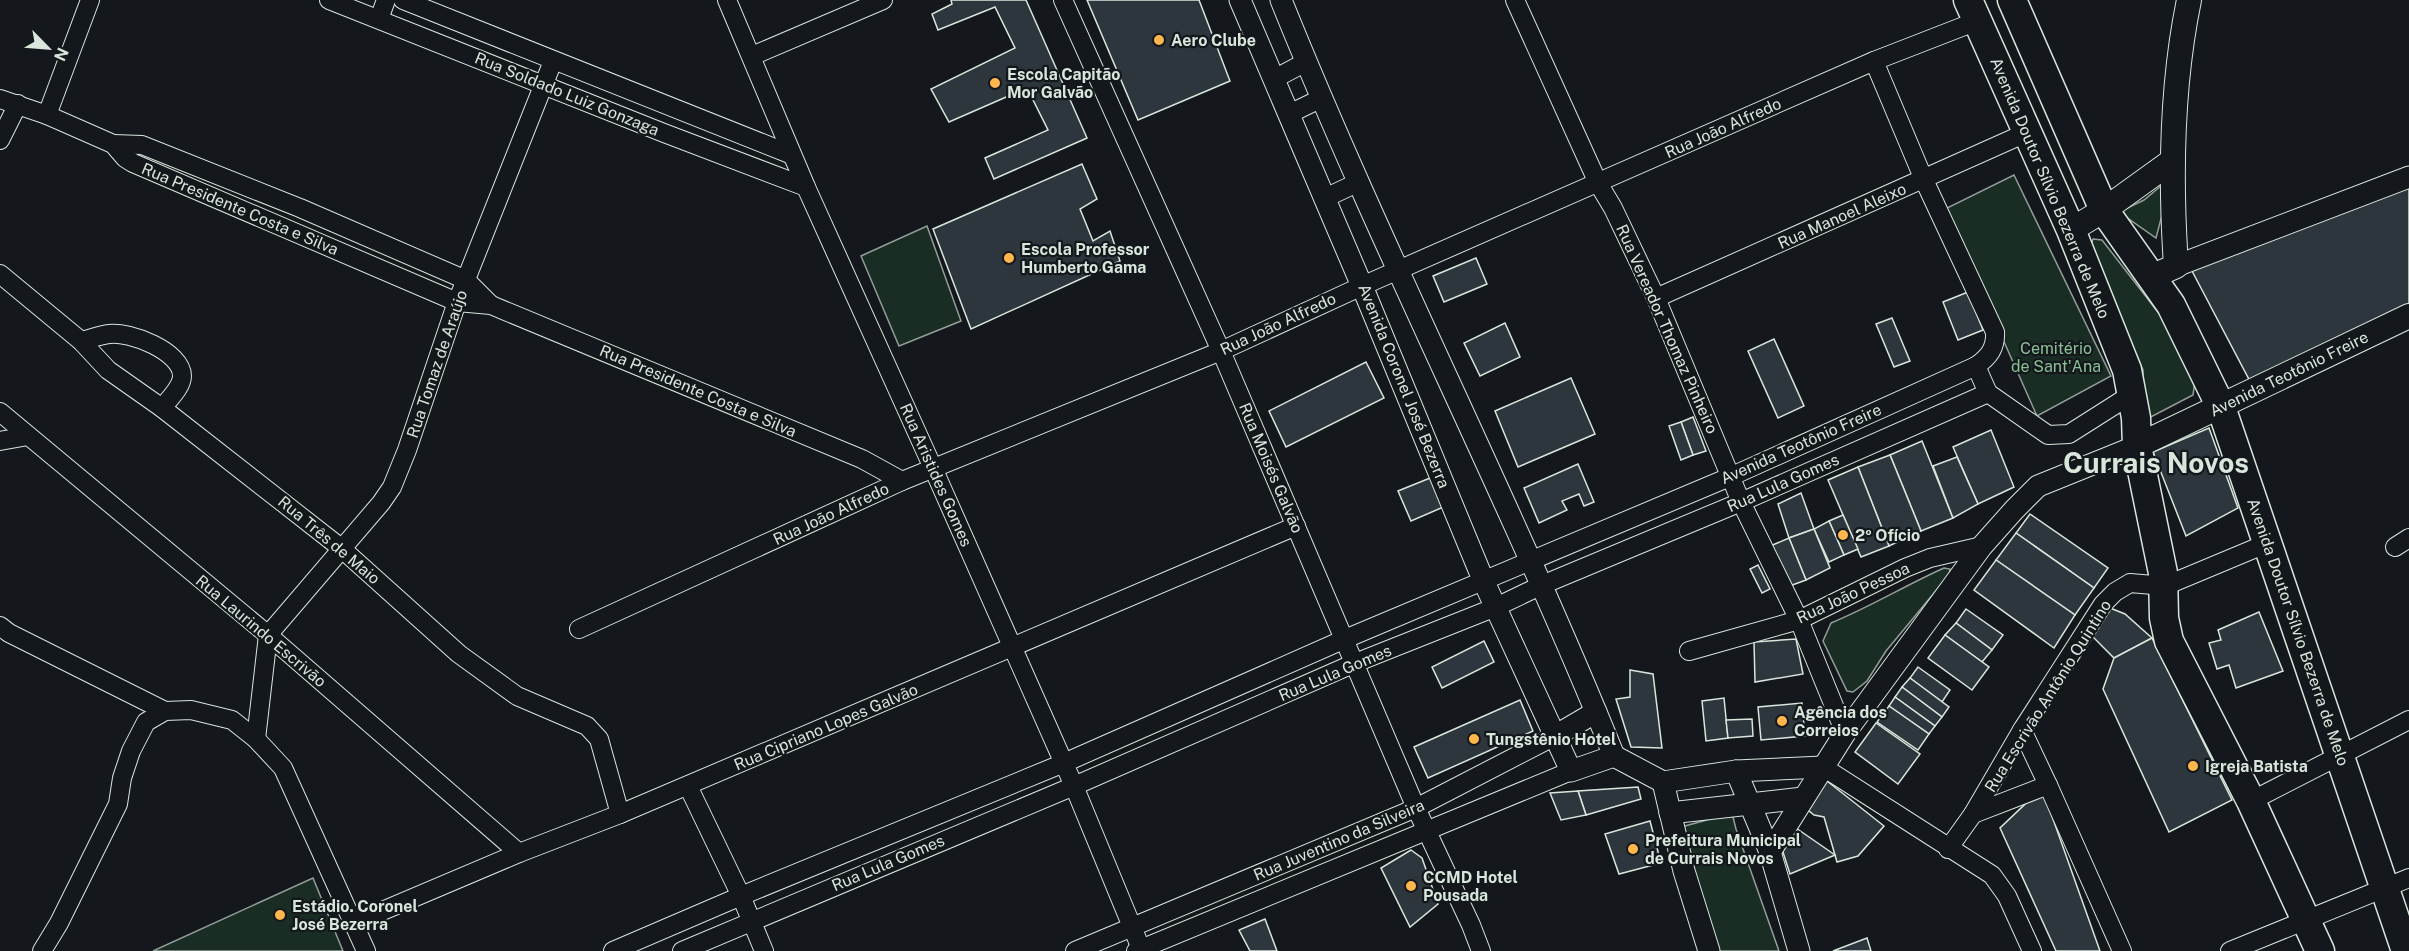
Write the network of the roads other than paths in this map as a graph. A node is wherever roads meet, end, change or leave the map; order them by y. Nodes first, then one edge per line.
1 (90, 0) edge
2 (329, 0) edge
3 (386, 0) edge
4 (403, 0) edge
5 (727, 0) edge
6 (883, 0) edge
7 (1063, 0) edge
8 (1240, 0) edge
9 (1281, 0) edge
10 (1515, 0) edge
11 (2012, 0) edge
12 (2179, 0) edge
13 (2189, 0) edge
14 (1973, 11) edge
15 (379, 20) junction
16 (2181, 36) junction
17 (752, 56) junction
18 (553, 61) junction
19 (1875, 61) junction
20 (1306, 62) junction
21 (1274, 79) junction
22 (544, 84) junction
23 (1322, 98) junction
24 (9, 101) edge
25 (674, 109) junction
26 (1289, 114) junction
27 (47, 115) junction
28 (2028, 132) junction
29 (664, 133) junction
30 (0, 140) edge
31 (113, 144) junction
32 (792, 155) junction
33 (2172, 161) junction
34 (2409, 177) edge
35 (224, 178) junction
36 (1924, 180) junction
37 (1359, 182) junction
38 (1598, 183) junction
39 (806, 187) junction
40 (215, 198) junction
41 (1325, 198) junction
42 (300, 208) junction
43 (2104, 210) junction
44 (2071, 230) junction
45 (290, 232) junction
46 (1397, 271) junction
47 (2164, 271) junction
48 (2, 277) edge
49 (466, 280) junction
50 (1362, 286) junction
51 (1656, 298) junction
52 (457, 302) junction
53 (491, 304) junction
54 (2409, 316) edge
55 (81, 341) junction
56 (1221, 351) junction
57 (1976, 366) junction
58 (1988, 393) junction
59 (2132, 394) junction
60 (2221, 407) junction
61 (162, 408) junction
62 (0, 412) edge
63 (1831, 431) junction
64 (28, 436) junction
65 (0, 441) edge
66 (2137, 446) junction
67 (1842, 458) junction
68 (933, 468) junction
69 (1732, 476) junction
70 (903, 481) junction
71 (1741, 502) junction
72 (1296, 526) junction
73 (2268, 543) junction
74 (1982, 546) junction
75 (341, 548) junction
76 (1530, 560) junction
77 (1484, 582) junction
78 (1542, 585) junction
79 (2165, 586) junction
80 (1496, 607) junction
81 (1799, 620) junction
82 (0, 626) edge
83 (579, 629) dead end
84 (268, 635) junction
85 (1345, 639) junction
86 (1011, 648) junction
87 (1689, 651) dead end
88 (1354, 663) junction
89 (165, 711) junction
90 (1596, 712) junction
91 (2409, 720) edge
92 (2022, 730) junction
93 (1845, 734) junction
94 (1555, 736) junction
95 (256, 739) junction
96 (2340, 755) junction
97 (1614, 756) junction
98 (1064, 764) junction
99 (1823, 767) junction
100 (1570, 771) junction
101 (1736, 771) junction
102 (1663, 782) junction
103 (2048, 785) junction
104 (688, 786) junction
105 (1074, 786) junction
106 (1803, 798) junction
107 (2251, 801) junction
108 (1749, 804) junction
109 (1416, 808) junction
110 (1670, 813) junction
111 (620, 814) junction
112 (1973, 814) junction
113 (1427, 831) junction
114 (890, 836) junction
115 (1948, 849) junction
116 (1770, 852) junction
117 (519, 853) junction
118 (899, 859) junction
119 (1263, 873) junction
120 (2397, 882) edge
121 (741, 896) junction
122 (1272, 896) junction
123 (2305, 920) junction
124 (752, 921) junction
125 (354, 923) junction
126 (1132, 927) junction
127 (1476, 947) edge
128 (1140, 950) edge
129 (42, 951) edge
130 (366, 951) edge
131 (614, 951) edge
132 (682, 951) edge
133 (764, 951) edge
134 (1075, 951) edge
135 (1709, 951) edge
136 (1799, 951) edge
137 (2032, 951) edge
138 (2122, 951) edge
139 (2230, 951) edge
140 (2320, 951) edge
141 (2406, 951) edge

1 - 27 street
2 - 15 street, Rua Soldado Luiz Gonzaga
3 - 15 street
4 - 18 street, Rua Soldado Luiz Gonzaga
5 - 17 street, Rua Aristides Gomes
6 - 17 street
7 - 56 street, Rua Moisés Galvão
8 - 21 street, Avenida Coronel José Bezerra
9 - 20 street
10 - 38 street, Rua Vereador Thomaz Pinheiro
11 - 43 highway, Avenida Doutor Sílvio Bezerra de Melo
12 - 16 main road
13 - 16 main road
14 - 19 street, Rua João Alfredo
14 - 28 highway, Avenida Doutor Sílvio Bezerra de Melo
15 - 22 street, Rua Soldado Luiz Gonzaga
16 - 33 main road
17 - 32 street, Rua Aristides Gomes
18 - 22 street, Rua Tomaz de Araújo
18 - 25 street, Rua Soldado Luiz Gonzaga
19 - 36 street
19 - 38 street, Rua João Alfredo
20 - 21 street
20 - 23 street
21 - 26 street, Avenida Coronel José Bezerra
22 - 29 street, Rua Soldado Luiz Gonzaga
22 - 49 street, Rua Tomaz de Araújo
23 - 26 street
23 - 37 street
24 - 27 street
24 - 30 street
25 - 29 street
25 - 32 street, Rua Soldado Luiz Gonzaga
26 - 41 street, Avenida Coronel José Bezerra
27 - 31 street
28 - 36 street, Rua Manoel Aleixo
28 - 44 highway, Avenida Doutor Sílvio Bezerra de Melo
29 - 39 street, Rua Soldado Luiz Gonzaga
31 - 35 street, Rua Presidente Costa e Silva
31 - 40 street, Rua Presidente Costa e Silva
32 - 39 street, Rua Aristides Gomes
33 - 43 main road
33 - 47 main road
34 - 47 street
35 - 40 street
35 - 42 street, Rua Presidente Costa e Silva
36 - 51 street, Rua Manoel Aleixo
36 - 57 street
37 - 41 street
37 - 46 street
38 - 46 street, Rua João Alfredo
38 - 51 street, Rua Vereador Thomaz Pinheiro
39 - 68 street, Rua Aristides Gomes
40 - 45 street, Rua Presidente Costa e Silva
41 - 50 street, Avenida Coronel José Bezerra
42 - 45 street
42 - 49 street, Rua Presidente Costa e Silva
43 - 44 main road
43 - 47 highway, Avenida Doutor Sílvio Bezerra de Melo
44 - 59 highway, Avenida Doutor Sílvio Bezerra de Melo
45 - 52 street, Rua Presidente Costa e Silva
46 - 50 street, Rua João Alfredo
46 - 76 street
47 - 60 highway, Avenida Doutor Sílvio Bezerra de Melo
48 - 55 street, Rua Três de Maio
49 - 52 street, Rua Tomaz de Araújo
49 - 53 street, Rua Presidente Costa e Silva
50 - 56 street, Rua João Alfredo
50 - 77 street, Avenida Coronel José Bezerra
51 - 69 street, Rua Vereador Thomaz Pinheiro
52 - 53 street, Rua Presidente Costa e Silva
52 - 75 street, Rua Tomaz de Araújo
53 - 70 street, Rua Presidente Costa e Silva
54 - 60 main road, Avenida Teotônio Freire
55 - 61 street, Rua Três de Maio
55 - 61 street
56 - 68 street, Rua João Alfredo
56 - 72 street, Rua Moisés Galvão
57 - 58 street
57 - 63 street, Avenida Teotônio Freire
58 - 59 street
58 - 67 street, Rua Lula Gomes
59 - 66 highway, Avenida Doutor Sílvio Bezerra de Melo
60 - 66 main road, Avenida Teotônio Freire
60 - 73 highway, Avenida Doutor Sílvio Bezerra de Melo
61 - 75 street, Rua Três de Maio
62 - 64 street, Rua Laurindo Escrivão
63 - 67 street
63 - 69 street, Avenida Teotônio Freire
64 - 65 street
64 - 84 street, Rua Laurindo Escrivão
66 - 74 street
66 - 79 highway, Avenida Doutor Sílvio Bezerra de Melo
67 - 71 street, Rua Lula Gomes
68 - 70 street, Rua João Alfredo
68 - 86 street, Rua Aristides Gomes
69 - 71 street, Rua Vereador Thomaz Pinheiro
69 - 76 street, Avenida Teotônio Freire
70 - 83 street, Rua João Alfredo
71 - 78 street, Rua Lula Gomes
71 - 81 street, Rua Vereador Thomaz Pinheiro
72 - 85 street, Rua Moisés Galvão
72 - 86 street, Rua Cipriano Lopes Galvão
73 - 79 street
73 - 96 highway, Avenida Doutor Sílvio Bezerra de Melo
74 - 81 street, Rua João Pessoa
74 - 93 street
75 - 84 street, Rua Tomaz de Araújo
75 - 111 street, Rua Três de Maio
76 - 77 street, Rua Lula Gomes
76 - 78 street
77 - 80 street, Avenida Coronel José Bezerra
77 - 85 street, Rua Lula Gomes
78 - 80 street, Rua Lula Gomes
78 - 90 street
79 - 92 street, Rua Escrivão Antônio Quintino
79 - 107 highway, Avenida Doutor Sílvio Bezerra de Melo
80 - 88 street, Rua Lula Gomes
80 - 94 street, Avenida Coronel José Bezerra
81 - 87 street, Rua João Pessoa
81 - 93 street, Rua Vereador Thomaz Pinheiro
82 - 89 street
84 - 95 street
84 - 117 street, Rua Laurindo Escrivão
85 - 88 street, Rua Moisés Galvão
85 - 98 street, Rua Lula Gomes
86 - 98 street, Rua Aristides Gomes
86 - 104 street, Rua Cipriano Lopes Galvão
88 - 105 street, Rua Lula Gomes
88 - 109 street, Rua Moisés Galvão
89 - 95 street
89 - 129 street
90 - 94 street, Rua Juventino da Silveira
90 - 97 street
91 - 96 street
92 - 103 street
92 - 112 street, Rua Escrivão Antônio Quintino
93 - 99 street
94 - 100 street, Avenida Coronel José Bezerra
94 - 109 street, Rua Juventino da Silveira
95 - 125 street
96 - 107 street
96 - 120 highway, Avenida Doutor Sílvio Bezerra de Melo
97 - 100 street, Rua Juventino da Silveira
97 - 102 street
98 - 105 street, Rua Aristides Gomes
98 - 114 street, Rua Lula Gomes
99 - 101 street
99 - 106 street
99 - 115 street
100 - 113 street, Rua Juventino da Silveira
101 - 102 street
101 - 108 street
102 - 110 street
103 - 112 street
103 - 138 street
104 - 111 street, Rua Cipriano Lopes Galvão
104 - 121 street
105 - 118 street, Rua Lula Gomes
105 - 126 street, Rua Aristides Gomes
106 - 108 street
106 - 116 street
107 - 123 highway, Avenida Doutor Sílvio Bezerra de Melo
108 - 110 street
108 - 116 street
109 - 113 street, Rua Moisés Galvão
109 - 119 street, Rua Juventino da Silveira
110 - 135 street
111 - 117 street, Rua Cipriano Lopes Galvão
112 - 115 street, Rua Escrivão Antônio Quintino
113 - 122 street, Rua Juventino da Silveira
113 - 127 street, Rua Moisés Galvão
114 - 118 street
114 - 121 street, Rua Lula Gomes
115 - 137 street
116 - 136 street
117 - 125 street, Rua Cipriano Lopes Galvão
118 - 124 street, Rua Lula Gomes
119 - 122 street
119 - 126 street, Rua Juventino da Silveira
120 - 123 street
120 - 141 highway, Avenida Doutor Sílvio Bezerra de Melo
121 - 124 street
121 - 131 street, Rua Lula Gomes
122 - 128 street, Rua Juventino da Silveira
123 - 139 street
123 - 140 highway, Avenida Doutor Sílvio Bezerra de Melo
124 - 132 street, Rua Lula Gomes
124 - 133 street
125 - 130 street
126 - 128 street, Rua Aristides Gomes
126 - 134 street, Rua Juventino da Silveira

